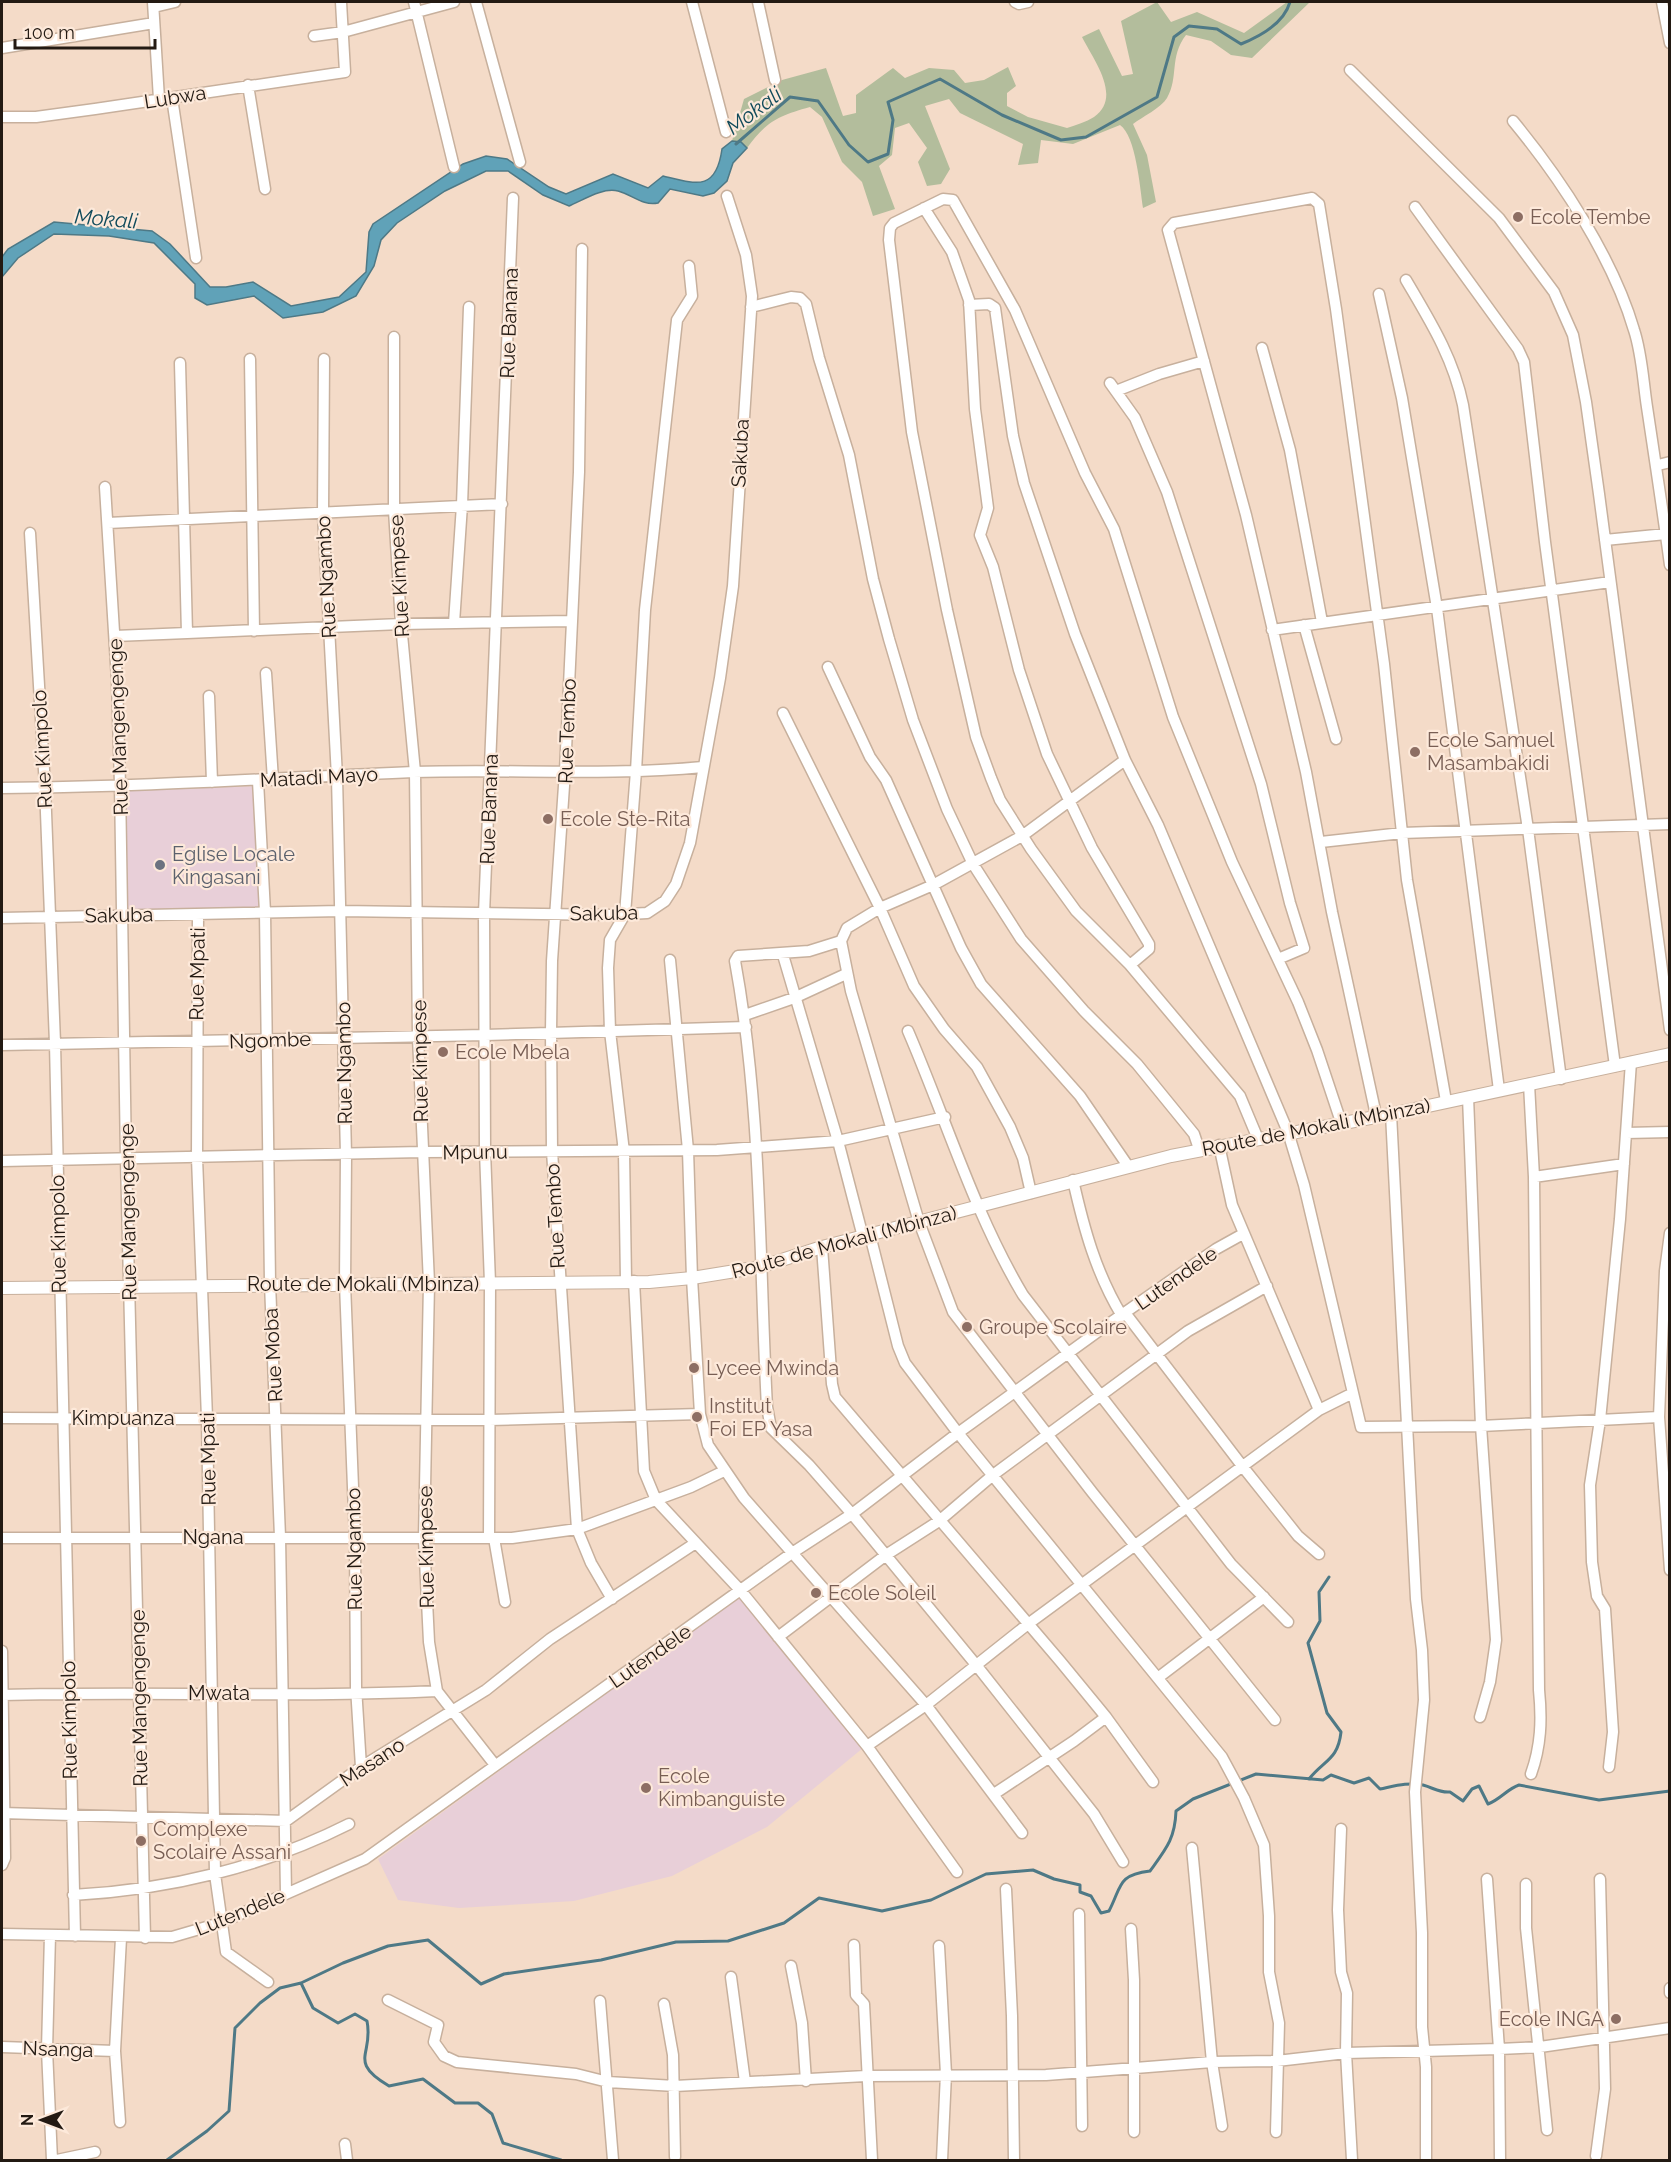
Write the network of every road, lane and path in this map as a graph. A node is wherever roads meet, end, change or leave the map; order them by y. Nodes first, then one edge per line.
1 (175, 2) edge
2 (341, 2) edge
3 (454, 2) edge
4 (476, 2) edge
5 (692, 2) edge
6 (758, 2) edge
7 (1015, 2) edge
8 (1028, 2) edge
9 (1662, 2) edge
10 (153, 4) edge
11 (416, 7) edge
12 (154, 23) junction
13 (344, 32) junction
14 (314, 36) dead end
15 (1670, 43) edge
16 (2, 48) edge
17 (1350, 70) dead end
18 (775, 80) dead end
19 (248, 85) junction
20 (172, 98) junction
21 (159, 99) junction
22 (2, 117) edge
23 (1513, 121) dead end
24 (726, 132) dead end
25 (520, 162) dead end
26 (453, 167) dead end
27 (266, 189) dead end
28 (727, 196) dead end
29 (513, 198) dead end
30 (1415, 207) dead end
31 (924, 208) junction
32 (582, 249) dead end
33 (196, 258) dead end
34 (688, 266) dead end
35 (1406, 280) dead end
36 (1379, 294) dead end
37 (969, 305) junction
38 (468, 307) dead end
39 (751, 307) junction
40 (394, 337) dead end
41 (1262, 348) dead end
42 (250, 359) dead end
43 (324, 359) dead end
44 (1204, 361) junction
45 (180, 363) dead end
46 (1670, 462) edge
47 (1658, 465) junction
48 (105, 487) dead end
49 (502, 504) junction
50 (462, 505) junction
51 (394, 510) junction
52 (323, 514) junction
53 (250, 516) junction
54 (183, 519) junction
55 (108, 523) junction
56 (30, 533) dead end
57 (1666, 534) junction
58 (1605, 540) junction
59 (1670, 565) edge
60 (1610, 582) junction
61 (1552, 590) junction
62 (1492, 598) junction
63 (1437, 608) junction
64 (1376, 614) junction
65 (571, 621) junction
66 (454, 622) junction
67 (1322, 622) junction
68 (494, 623) junction
69 (401, 624) junction
70 (1304, 625) junction
71 (329, 629) junction
72 (1272, 630) junction
73 (254, 631) junction
74 (187, 633) junction
75 (115, 636) junction
76 (828, 667) dead end
77 (266, 673) dead end
78 (209, 696) dead end
79 (783, 713) dead end
80 (1336, 739) dead end
81 (1125, 760) junction
82 (703, 767) junction
83 (565, 771) junction
84 (636, 771) junction
85 (415, 772) junction
86 (491, 772) junction
87 (338, 777) junction
88 (273, 780) junction
89 (258, 781) junction
90 (212, 782) junction
91 (120, 785) junction
92 (45, 787) junction
93 (2, 788) edge
94 (1069, 799) junction
95 (1670, 824) edge
96 (1643, 825) junction
97 (1584, 827) junction
98 (1528, 829) junction
99 (1466, 831) junction
100 (1402, 833) junction
101 (1022, 836) junction
102 (1321, 842) junction
103 (973, 864) junction
104 (933, 885) junction
105 (880, 908) junction
106 (341, 911) junction
107 (265, 912) junction
108 (418, 912) junction
109 (123, 914) junction
110 (198, 914) junction
111 (484, 914) junction
112 (557, 914) junction
113 (625, 914) junction
114 (50, 916) junction
115 (2, 918) edge
116 (841, 941) junction
117 (783, 955) junction
118 (1278, 959) junction
119 (670, 960) dead end
120 (1130, 965) junction
121 (846, 974) junction
122 (794, 998) junction
123 (746, 1021) junction
124 (678, 1029) junction
125 (1670, 1030) edge
126 (610, 1031) junction
127 (908, 1031) dead end
128 (552, 1032) junction
129 (485, 1035) junction
130 (418, 1036) junction
131 (344, 1037) junction
132 (266, 1040) junction
133 (196, 1042) junction
134 (55, 1043) junction
135 (126, 1043) junction
136 (2, 1045) edge
137 (1670, 1054) edge
138 (1630, 1062) junction
139 (1615, 1066) junction
140 (1561, 1079) junction
141 (1529, 1084) junction
142 (1499, 1090) junction
143 (1468, 1097) junction
144 (1446, 1101) junction
145 (1391, 1114) junction
146 (1376, 1115) junction
147 (945, 1117) junction
148 (1341, 1122) junction
149 (892, 1130) junction
150 (1288, 1132) junction
151 (1670, 1132) edge
152 (1626, 1133) junction
153 (1258, 1139) junction
154 (838, 1141) junction
155 (1219, 1144) junction
156 (756, 1147) junction
157 (1200, 1149) junction
158 (688, 1150) junction
159 (485, 1151) junction
160 (552, 1151) junction
161 (422, 1152) junction
162 (624, 1152) junction
163 (346, 1155) junction
164 (270, 1157) junction
165 (197, 1158) junction
166 (126, 1159) junction
167 (56, 1160) junction
168 (2, 1161) edge
169 (1624, 1164) junction
170 (1128, 1166) junction
171 (1534, 1177) junction
172 (1073, 1180) junction
173 (1031, 1193) junction
174 (979, 1205) junction
175 (919, 1222) junction
176 (1670, 1233) edge
177 (1243, 1234) junction
178 (867, 1236) junction
179 (822, 1248) junction
180 (760, 1267) junction
181 (1667, 1271) edge
182 (692, 1278) junction
183 (630, 1281) junction
184 (559, 1282) junction
185 (429, 1283) junction
186 (201, 1284) junction
187 (270, 1284) junction
188 (345, 1284) junction
189 (490, 1284) junction
190 (129, 1286) junction
191 (1267, 1286) junction
192 (59, 1287) junction
193 (2, 1288) edge
194 (1124, 1315) junction
195 (1666, 1332) edge
196 (1070, 1354) junction
197 (1156, 1355) junction
198 (1353, 1393) junction
199 (1015, 1394) junction
200 (1101, 1395) junction
201 (1665, 1404) edge
202 (1319, 1410) junction
203 (700, 1414) junction
204 (639, 1417) junction
205 (1659, 1417) junction
206 (2, 1418) edge
207 (62, 1418) junction
208 (132, 1418) junction
209 (207, 1418) junction
210 (276, 1418) junction
211 (350, 1418) junction
212 (425, 1419) junction
213 (569, 1419) junction
214 (489, 1420) junction
215 (1600, 1420) junction
216 (1538, 1423) junction
217 (1481, 1426) junction
218 (1409, 1428) junction
219 (958, 1433) junction
220 (1047, 1435) junction
221 (1243, 1467) junction
222 (724, 1471) junction
223 (993, 1475) junction
224 (900, 1476) junction
225 (1667, 1476) edge
226 (656, 1500) junction
227 (1186, 1507) junction
228 (852, 1514) junction
229 (939, 1521) junction
230 (577, 1529) junction
231 (210, 1537) junction
232 (280, 1537) junction
233 (2, 1538) edge
234 (65, 1538) junction
235 (135, 1538) junction
236 (355, 1538) junction
237 (492, 1538) junction
238 (424, 1539) junction
239 (694, 1544) junction
240 (1135, 1544) junction
241 (1669, 1546) edge
242 (792, 1553) junction
243 (1319, 1554) dead end
244 (886, 1555) junction
245 (1670, 1570) edge
246 (1083, 1585) junction
247 (741, 1591) junction
248 (830, 1596) junction
249 (1264, 1598) junction
250 (612, 1599) junction
251 (504, 1602) dead end
252 (1288, 1622) dead end
253 (1028, 1624) junction
254 (778, 1636) junction
255 (1210, 1638) junction
256 (2, 1650) edge
257 (977, 1666) junction
258 (1159, 1677) junction
259 (437, 1691) junction
260 (68, 1693) junction
261 (213, 1693) junction
262 (283, 1693) junction
263 (141, 1694) junction
264 (2, 1695) edge
265 (356, 1695) junction
266 (926, 1705) junction
267 (453, 1712) junction
268 (1106, 1717) junction
269 (1480, 1717) dead end
270 (1275, 1720) dead end
271 (867, 1746) junction
272 (1049, 1757) junction
273 (495, 1766) junction
274 (361, 1767) junction
275 (1610, 1767) dead end
276 (1530, 1774) dead end
277 (1153, 1782) dead end
278 (994, 1794) junction
279 (4, 1813) edge
280 (72, 1815) junction
281 (142, 1817) junction
282 (215, 1819) junction
283 (286, 1821) junction
284 (349, 1824) dead end
285 (1341, 1830) dead end
286 (1022, 1833) dead end
287 (1192, 1848) dead end
288 (286, 1853) junction
289 (1123, 1862) dead end
290 (2, 1864) edge
291 (957, 1872) dead end
292 (215, 1874) junction
293 (1487, 1879) dead end
294 (1600, 1879) dead end
295 (1526, 1884) dead end
296 (143, 1888) junction
297 (1006, 1889) dead end
298 (286, 1894) junction
299 (74, 1895) junction
300 (1079, 1914) dead end
301 (220, 1923) junction
302 (1131, 1929) dead end
303 (2, 1934) edge
304 (50, 1935) junction
305 (75, 1936) junction
306 (121, 1938) junction
307 (145, 1938) junction
308 (854, 1945) dead end
309 (939, 1946) dead end
310 (791, 1966) dead end
311 (731, 1977) dead end
312 (268, 1982) dead end
313 (1670, 1988) edge
314 (1670, 1993) edge
315 (388, 2000) dead end
316 (600, 2001) dead end
317 (664, 2004) dead end
318 (1670, 2028) edge
319 (1604, 2036) junction
320 (1540, 2046) junction
321 (2, 2047) edge
322 (1499, 2049) junction
323 (47, 2050) junction
324 (115, 2051) junction
325 (1425, 2051) junction
326 (1346, 2053) junction
327 (1277, 2061) junction
328 (1212, 2062) junction
329 (1133, 2067) junction
330 (1083, 2073) junction
331 (946, 2074) junction
332 (866, 2076) junction
333 (1012, 2076) junction
334 (806, 2081) junction
335 (608, 2082) junction
336 (745, 2082) junction
337 (675, 2086) junction
338 (120, 2122) dead end
339 (1082, 2126) dead end
340 (1222, 2126) dead end
341 (1547, 2130) dead end
342 (1134, 2132) dead end
343 (1276, 2132) dead end
344 (345, 2144) dead end
345 (95, 2151) dead end
346 (1596, 2156) dead end
347 (675, 2157) dead end
348 (52, 2160) edge
349 (57, 2160) edge
350 (346, 2160) edge
351 (613, 2160) edge
352 (872, 2160) edge
353 (942, 2160) edge
354 (1014, 2160) edge
355 (1352, 2160) edge
356 (1426, 2160) edge
357 (1500, 2160) edge

1 - 10 street
2 - 13 street
3 - 11 street
4 - 25 street
5 - 24 street
6 - 18 street
7 - 8 street
9 - 15 street
10 - 12 street
11 - 13 street
11 - 26 street
12 - 16 street
12 - 21 street
13 - 14 street
13 - 19 street, Lubwa
17 - 58 street
19 - 20 street, Lubwa
19 - 27 street
20 - 21 street, Lubwa
20 - 33 street
21 - 22 street, Lubwa
23 - 47 street
28 - 39 street, Sakuba
29 - 49 street, Rue Banana
30 - 61 street
31 - 37 street
31 - 101 street
31 - 118 street
32 - 65 street, Rue Tembo
34 - 84 street
35 - 62 street
36 - 63 street
37 - 81 street
37 - 94 street
38 - 50 street
39 - 82 street, Sakuba
39 - 103 street
40 - 51 street, Rue Kimpese
41 - 67 street
42 - 53 street
43 - 52 street, Rue Ngambo
44 - 64 street
44 - 72 street
44 - 118 street
45 - 54 street
46 - 47 street
47 - 57 street
48 - 55 street, Rue Mangengenge
49 - 50 street
49 - 68 street, Rue Banana
50 - 51 street
50 - 66 street
51 - 52 street
51 - 69 street, Rue Kimpese
52 - 53 street
52 - 71 street, Rue Ngambo
53 - 54 street
53 - 73 street
54 - 55 street
54 - 74 street
55 - 75 street, Rue Mangengenge
56 - 92 street, Rue Kimpolo
57 - 58 street
57 - 59 street
58 - 60 street
60 - 61 street
60 - 96 street
61 - 62 street
61 - 97 street
62 - 63 street
62 - 98 street
63 - 64 street
63 - 99 street
64 - 67 street
64 - 100 street
65 - 68 street
65 - 83 street, Rue Tembo
66 - 68 street
66 - 69 street
67 - 70 street
68 - 86 street, Rue Banana
69 - 71 street
69 - 85 street, Rue Kimpese
70 - 72 street
70 - 80 street
71 - 73 street
71 - 87 street, Rue Ngambo
72 - 102 street
73 - 74 street
74 - 75 street
75 - 91 street, Rue Mangengenge
76 - 104 street
77 - 88 street
78 - 90 street
79 - 105 street
81 - 94 street
81 - 150 street
82 - 84 street, Matadi Mayo
82 - 113 street, Sakuba
83 - 84 street, Matadi Mayo
83 - 86 street, Matadi Mayo
83 - 112 street, Rue Tembo
84 - 113 street
85 - 86 street, Matadi Mayo
85 - 87 street, Matadi Mayo
85 - 108 street, Rue Kimpese
86 - 111 street, Rue Banana
87 - 88 street, Matadi Mayo
87 - 106 street, Rue Ngambo
88 - 89 street, Matadi Mayo
89 - 90 street, Matadi Mayo
89 - 107 street, Rue Moba
90 - 91 street, Matadi Mayo
91 - 92 street, Matadi Mayo
91 - 109 street, Rue Mangengenge
92 - 93 street, Matadi Mayo
92 - 114 street, Rue Kimpolo
94 - 101 street
94 - 120 street
95 - 96 street
96 - 97 street
96 - 125 street
97 - 98 street
97 - 139 street
98 - 99 street
98 - 140 street
99 - 100 street
99 - 142 street
100 - 102 street
100 - 144 street
101 - 103 street
101 - 120 street
102 - 146 street
103 - 104 street
103 - 157 street
104 - 105 street
104 - 170 street
105 - 116 street
105 - 173 street
106 - 107 street, Sakuba
106 - 108 street, Sakuba
106 - 131 street, Rue Ngambo
107 - 110 street, Sakuba
107 - 132 street, Rue Moba
108 - 111 street, Sakuba
108 - 130 street, Rue Kimpese
109 - 110 street, Sakuba
109 - 114 street, Sakuba
109 - 135 street, Rue Mangengenge
110 - 133 street, Rue Mpati
111 - 112 street, Sakuba
111 - 129 street, Rue Banana
112 - 113 street, Sakuba
112 - 128 street, Rue Tembo
113 - 126 street
114 - 115 street, Sakuba
114 - 134 street, Rue Kimpolo
116 - 117 street
116 - 121 street
117 - 122 street
117 - 123 street
118 - 148 street
119 - 124 street
120 - 153 street
121 - 122 street, Ngombe
121 - 149 street
122 - 123 street, Ngombe
122 - 154 street
123 - 124 street, Ngombe
123 - 156 street
124 - 126 street, Ngombe
124 - 158 street
126 - 128 street, Ngombe
126 - 162 street
127 - 147 street
128 - 129 street, Ngombe
128 - 160 street, Rue Tembo
129 - 130 street, Ngombe
129 - 159 street, Rue Banana
130 - 131 street, Ngombe
130 - 161 street, Rue Kimpese
131 - 132 street, Ngombe
131 - 163 street, Rue Ngambo
132 - 133 street, Ngombe
132 - 164 street, Rue Moba
133 - 135 street, Ngombe
133 - 165 street, Rue Mpati
134 - 135 street, Ngombe
134 - 136 street, Ngombe
134 - 167 street, Rue Kimpolo
135 - 166 street, Rue Mangengenge
137 - 138 street, Route de Mokali (Mbinza)
138 - 139 street, Route de Mokali (Mbinza)
138 - 152 street
139 - 140 street, Route de Mokali (Mbinza)
140 - 141 street, Route de Mokali (Mbinza)
141 - 142 street, Route de Mokali (Mbinza)
141 - 171 street
142 - 143 street, Route de Mokali (Mbinza)
143 - 144 street, Route de Mokali (Mbinza)
143 - 217 street
144 - 145 street, Route de Mokali (Mbinza)
145 - 146 street, Route de Mokali (Mbinza)
145 - 218 street
146 - 148 street, Route de Mokali (Mbinza)
147 - 149 street, Mpunu
147 - 174 street
148 - 150 street, Route de Mokali (Mbinza)
149 - 154 street, Mpunu
149 - 175 street
150 - 153 street, Route de Mokali (Mbinza)
150 - 198 street
151 - 152 street
152 - 169 street
153 - 155 street, Route de Mokali (Mbinza)
154 - 156 street, Mpunu
154 - 178 street
155 - 157 street, Route de Mokali (Mbinza)
155 - 177 street
156 - 158 street, Mpunu
156 - 180 street
157 - 170 street, Route de Mokali (Mbinza)
158 - 162 street, Mpunu
158 - 182 street
159 - 160 street, Mpunu
159 - 161 street, Mpunu
159 - 189 street, Rue Banana
160 - 162 street, Mpunu
160 - 184 street, Rue Tembo
161 - 163 street, Mpunu
161 - 185 street, Rue Kimpese
162 - 183 street
163 - 164 street, Mpunu
163 - 188 street, Rue Ngambo
164 - 165 street, Mpunu
164 - 187 street, Rue Moba
165 - 166 street, Mpunu
165 - 186 street, Rue Mpati
166 - 167 street, Mpunu
166 - 190 street, Rue Mangengenge
167 - 168 street, Mpunu
167 - 192 street, Rue Kimpolo
169 - 171 street
169 - 215 street
170 - 172 street, Route de Mokali (Mbinza)
171 - 216 street
172 - 173 street, Route de Mokali (Mbinza)
172 - 194 street
173 - 174 street, Route de Mokali (Mbinza)
174 - 175 street, Route de Mokali (Mbinza)
174 - 196 street
175 - 178 street, Route de Mokali (Mbinza)
175 - 199 street
176 - 181 street
177 - 191 street
177 - 194 street, Lutendele
178 - 179 street, Route de Mokali (Mbinza)
178 - 219 street
179 - 180 street, Route de Mokali (Mbinza)
179 - 224 street
180 - 182 street, Route de Mokali (Mbinza)
180 - 228 street
181 - 195 street
182 - 183 street, Route de Mokali (Mbinza)
182 - 203 street
183 - 184 street, Route de Mokali (Mbinza)
183 - 204 street
184 - 189 street, Route de Mokali (Mbinza)
184 - 213 street, Rue Tembo
185 - 188 street, Route de Mokali (Mbinza)
185 - 189 street, Route de Mokali (Mbinza)
185 - 212 street, Rue Kimpese
186 - 187 street, Route de Mokali (Mbinza)
186 - 190 street, Route de Mokali (Mbinza)
186 - 209 street, Rue Mpati
187 - 188 street, Route de Mokali (Mbinza)
187 - 210 street, Rue Moba
188 - 211 street, Rue Ngambo
189 - 214 street, Rue Banana
190 - 192 street, Route de Mokali (Mbinza)
190 - 208 street, Rue Mangengenge
191 - 197 street
191 - 202 street
192 - 193 street, Route de Mokali (Mbinza)
192 - 207 street, Rue Kimpolo
194 - 196 street, Lutendele
194 - 197 street
195 - 201 street
196 - 199 street, Lutendele
196 - 200 street
197 - 200 street
197 - 221 street
198 - 202 street
198 - 218 street
199 - 219 street, Lutendele
199 - 220 street
200 - 220 street
200 - 227 street
201 - 205 street
202 - 221 street
203 - 204 street, Kimpuanza
203 - 222 street
204 - 213 street, Kimpuanza
204 - 226 street
205 - 215 street
205 - 225 street
206 - 207 street, Kimpuanza
207 - 208 street, Kimpuanza
207 - 234 street, Rue Kimpolo
208 - 209 street, Kimpuanza
208 - 235 street, Rue Mangengenge
209 - 210 street, Kimpuanza
209 - 231 street, Rue Mpati
210 - 211 street, Kimpuanza
210 - 232 street, Rue Moba
211 - 212 street, Kimpuanza
211 - 236 street, Rue Ngambo
212 - 214 street, Kimpuanza
212 - 238 street, Rue Kimpese
213 - 214 street, Kimpuanza
213 - 230 street, Rue Tembo
214 - 237 street, Rue Banana
215 - 216 street
215 - 275 street
216 - 217 street
216 - 276 street
217 - 218 street
217 - 269 street
218 - 325 street
219 - 223 street
219 - 224 street, Lutendele
220 - 223 street
220 - 240 street
221 - 227 street
221 - 243 street
222 - 226 street, Ngana
222 - 242 street
223 - 229 street
223 - 246 street
224 - 228 street, Lutendele
224 - 229 street
225 - 241 street
226 - 230 street, Ngana
226 - 239 street
227 - 240 street
227 - 249 street
228 - 242 street, Lutendele
228 - 244 street
229 - 244 street
229 - 253 street
230 - 237 street, Ngana
230 - 250 street, Rue Tembo
231 - 232 street, Ngana
231 - 235 street, Ngana
231 - 261 street, Rue Mpati
232 - 236 street, Ngana
232 - 262 street, Rue Moba
233 - 234 street, Ngana
234 - 235 street, Ngana
234 - 260 street, Rue Kimpolo
235 - 263 street, Rue Mangengenge
236 - 238 street, Ngana
236 - 265 street, Rue Ngambo
237 - 238 street, Ngana
237 - 251 street, Rue Banana
238 - 259 street, Rue Kimpese
239 - 247 street
239 - 250 street, Masano
240 - 246 street
240 - 255 street
241 - 245 street
242 - 247 street, Lutendele
242 - 248 street
244 - 248 street
244 - 257 street
246 - 253 street
246 - 258 street
247 - 254 street
247 - 273 street, Lutendele
248 - 254 street
248 - 266 street
249 - 252 street
249 - 255 street
250 - 267 street, Masano
253 - 257 street
253 - 268 street
254 - 271 street
255 - 258 street
255 - 270 street
256 - 264 street
257 - 266 street
257 - 272 street
258 - 327 street
259 - 265 street, Mwata
259 - 267 street, Rue Kimpese
260 - 263 street, Mwata
260 - 264 street, Mwata
260 - 280 street, Rue Kimpolo
261 - 262 street, Mwata
261 - 263 street, Mwata
261 - 282 street, Rue Mpati
262 - 265 street, Mwata
262 - 283 street, Rue Moba
263 - 281 street, Rue Mangengenge
264 - 279 street
265 - 274 street, Rue Ngambo
266 - 271 street
266 - 278 street
267 - 273 street, Rue Kimpese
267 - 274 street, Masano
268 - 272 street
268 - 277 street
271 - 291 street
272 - 278 street
272 - 289 street
273 - 298 street, Lutendele
274 - 283 street, Masano
278 - 286 street
279 - 280 street
279 - 290 street
280 - 281 street
280 - 299 street, Rue Kimpolo
281 - 282 street
281 - 296 street, Rue Mangengenge
282 - 283 street
282 - 292 street, Rue Mpati
283 - 288 street, Rue Moba
284 - 288 street
285 - 326 street
287 - 328 street
288 - 292 street
288 - 298 street, Rue Moba
292 - 296 street
292 - 301 street, Rue Mpati
293 - 322 street
294 - 319 street
295 - 320 street
296 - 299 street
296 - 307 street, Rue Mangengenge
297 - 333 street
298 - 301 street, Lutendele
299 - 305 street, Rue Kimpolo
300 - 330 street
301 - 307 street, Lutendele
301 - 312 street, Rue Mpati
302 - 329 street
303 - 304 street, Lutendele
304 - 305 street, Lutendele
304 - 323 street
305 - 306 street, Lutendele
306 - 307 street, Lutendele
306 - 324 street
308 - 332 street
309 - 331 street
310 - 334 street
311 - 336 street
313 - 314 street
315 - 335 street
316 - 335 street
317 - 337 street
318 - 319 street
319 - 320 street
319 - 346 street
320 - 322 street
320 - 341 street
321 - 323 street, Nsanga
322 - 325 street
322 - 357 street
323 - 324 street, Nsanga
323 - 348 street
324 - 338 street
325 - 326 street
325 - 356 street
326 - 327 street
326 - 355 street
327 - 328 street
327 - 343 street
328 - 329 street
328 - 340 street
329 - 330 street
329 - 342 street
330 - 333 street
330 - 339 street
331 - 332 street
331 - 333 street
331 - 353 street
332 - 334 street
332 - 352 street
333 - 354 street
334 - 336 street
335 - 337 street
335 - 351 street
336 - 337 street
337 - 347 street
344 - 350 street
345 - 349 street

